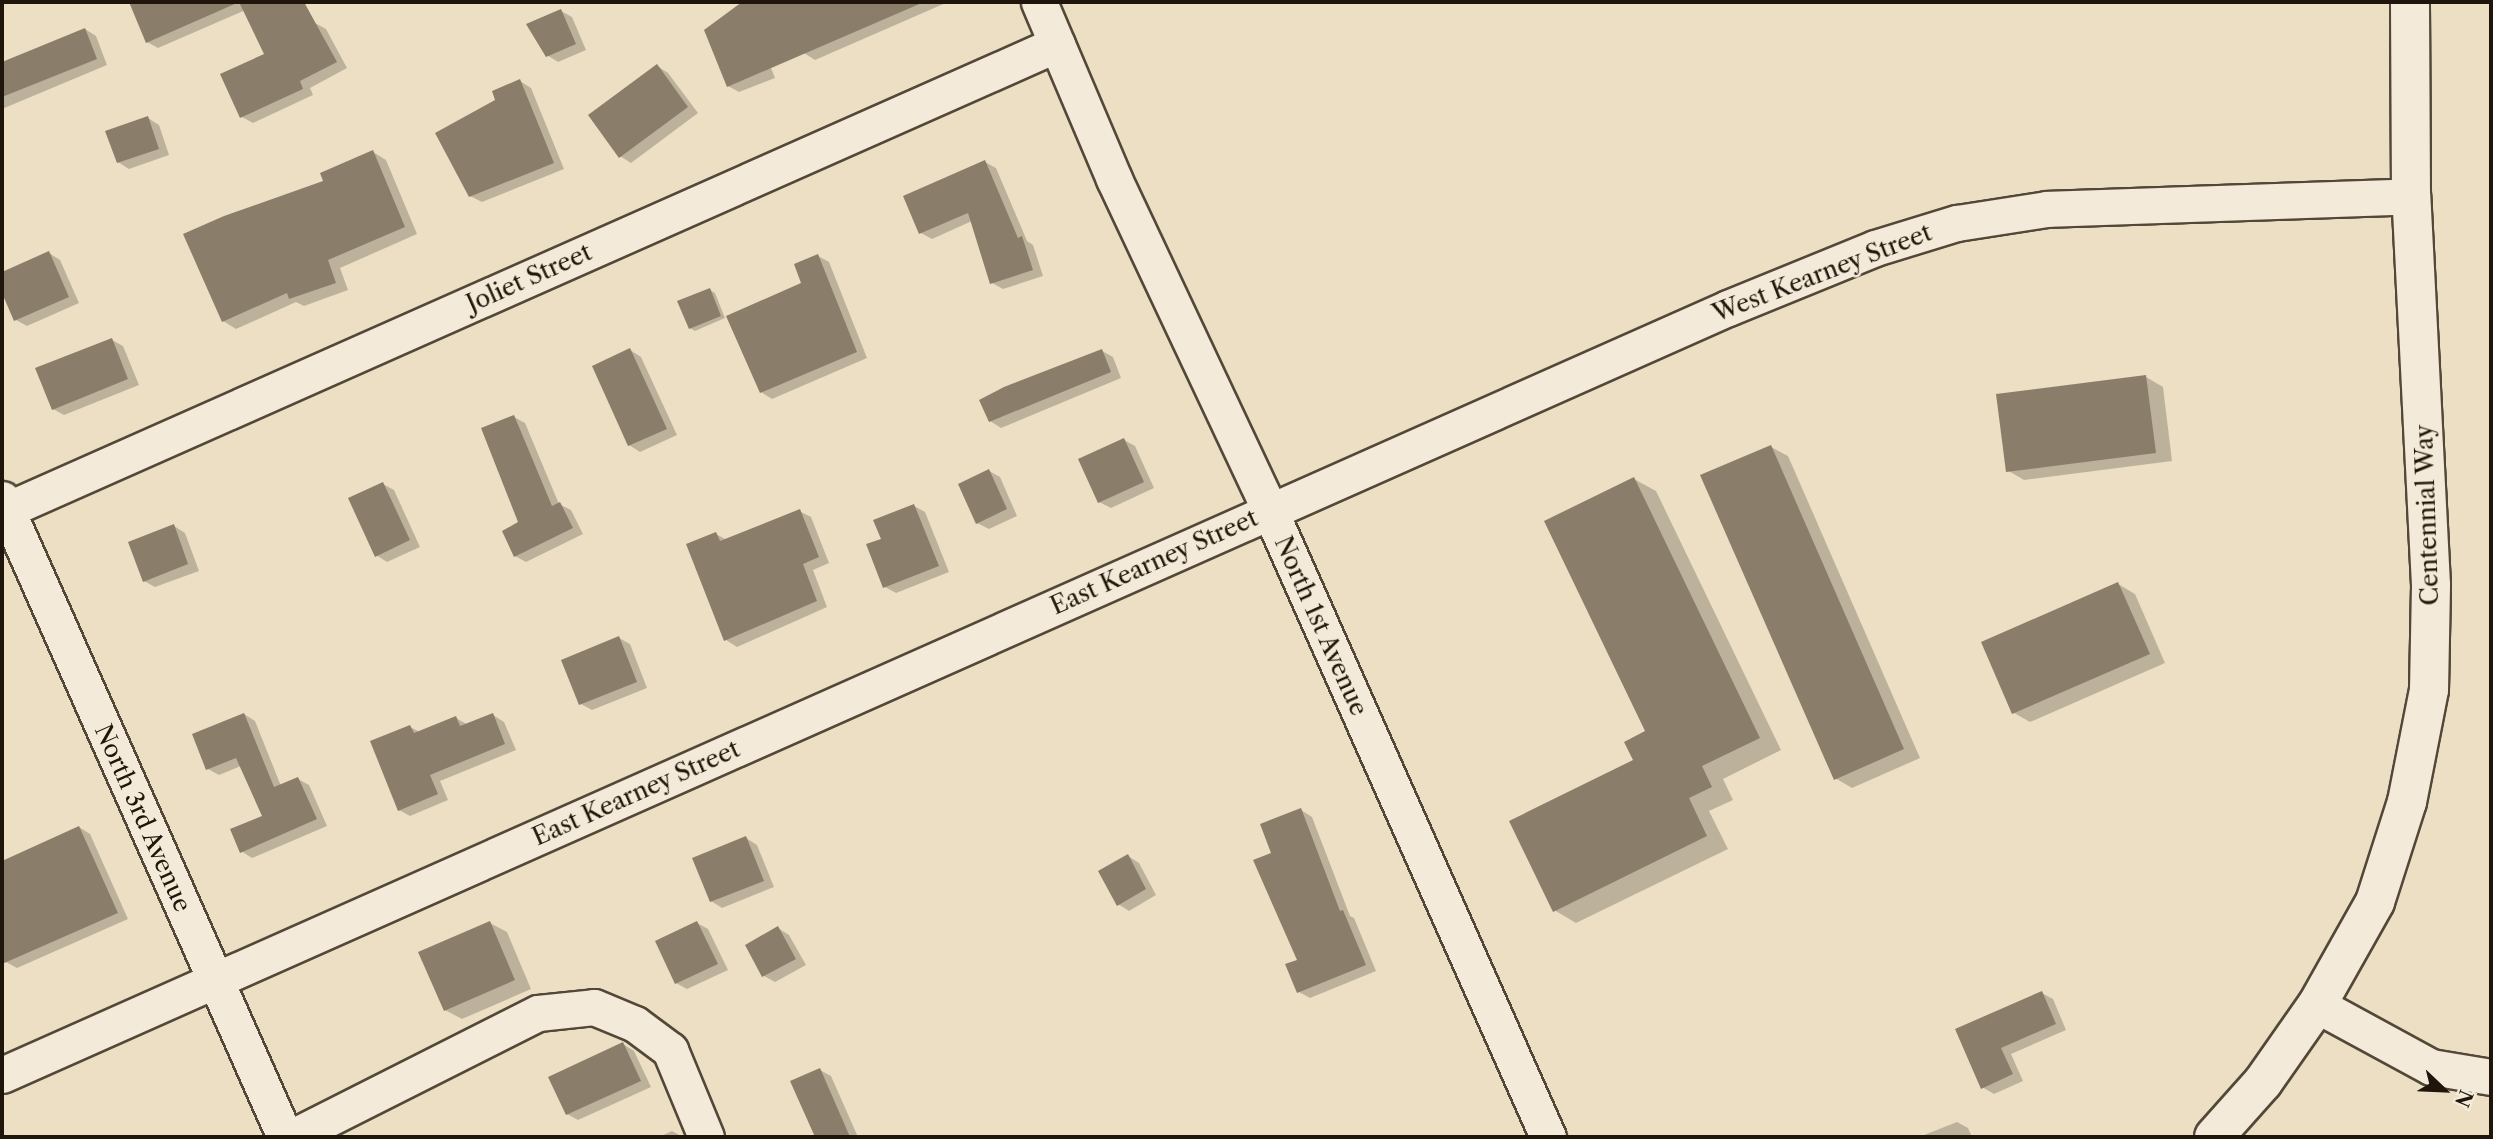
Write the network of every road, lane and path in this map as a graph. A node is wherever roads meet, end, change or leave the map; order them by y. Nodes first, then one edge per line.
1 (1039, 2) edge
2 (2410, 2) edge
3 (1056, 44) junction
4 (2412, 196) junction
5 (3, 507) edge
6 (1270, 511) junction
7 (215, 980) junction
8 (2317, 1006) junction
9 (2, 1075) edge
10 (2491, 1077) edge
11 (285, 1137) edge
12 (292, 1137) edge
13 (706, 1137) edge
14 (1548, 1137) edge
15 (2214, 1137) edge

1 - 3 street, North 1st Avenue
2 - 4 main road, Centennial Way
3 - 5 street, Joliet Street
3 - 6 street, North 1st Avenue
4 - 6 street, West Kearney Street
4 - 8 main road, Centennial Way
5 - 7 street, North 3rd Avenue
6 - 7 street, East Kearney Street
6 - 14 street, North 1st Avenue
7 - 9 street, East Kearney Street
7 - 11 street, North 3rd Avenue
8 - 10 street
8 - 15 main road, Centennial Way
12 - 13 street

